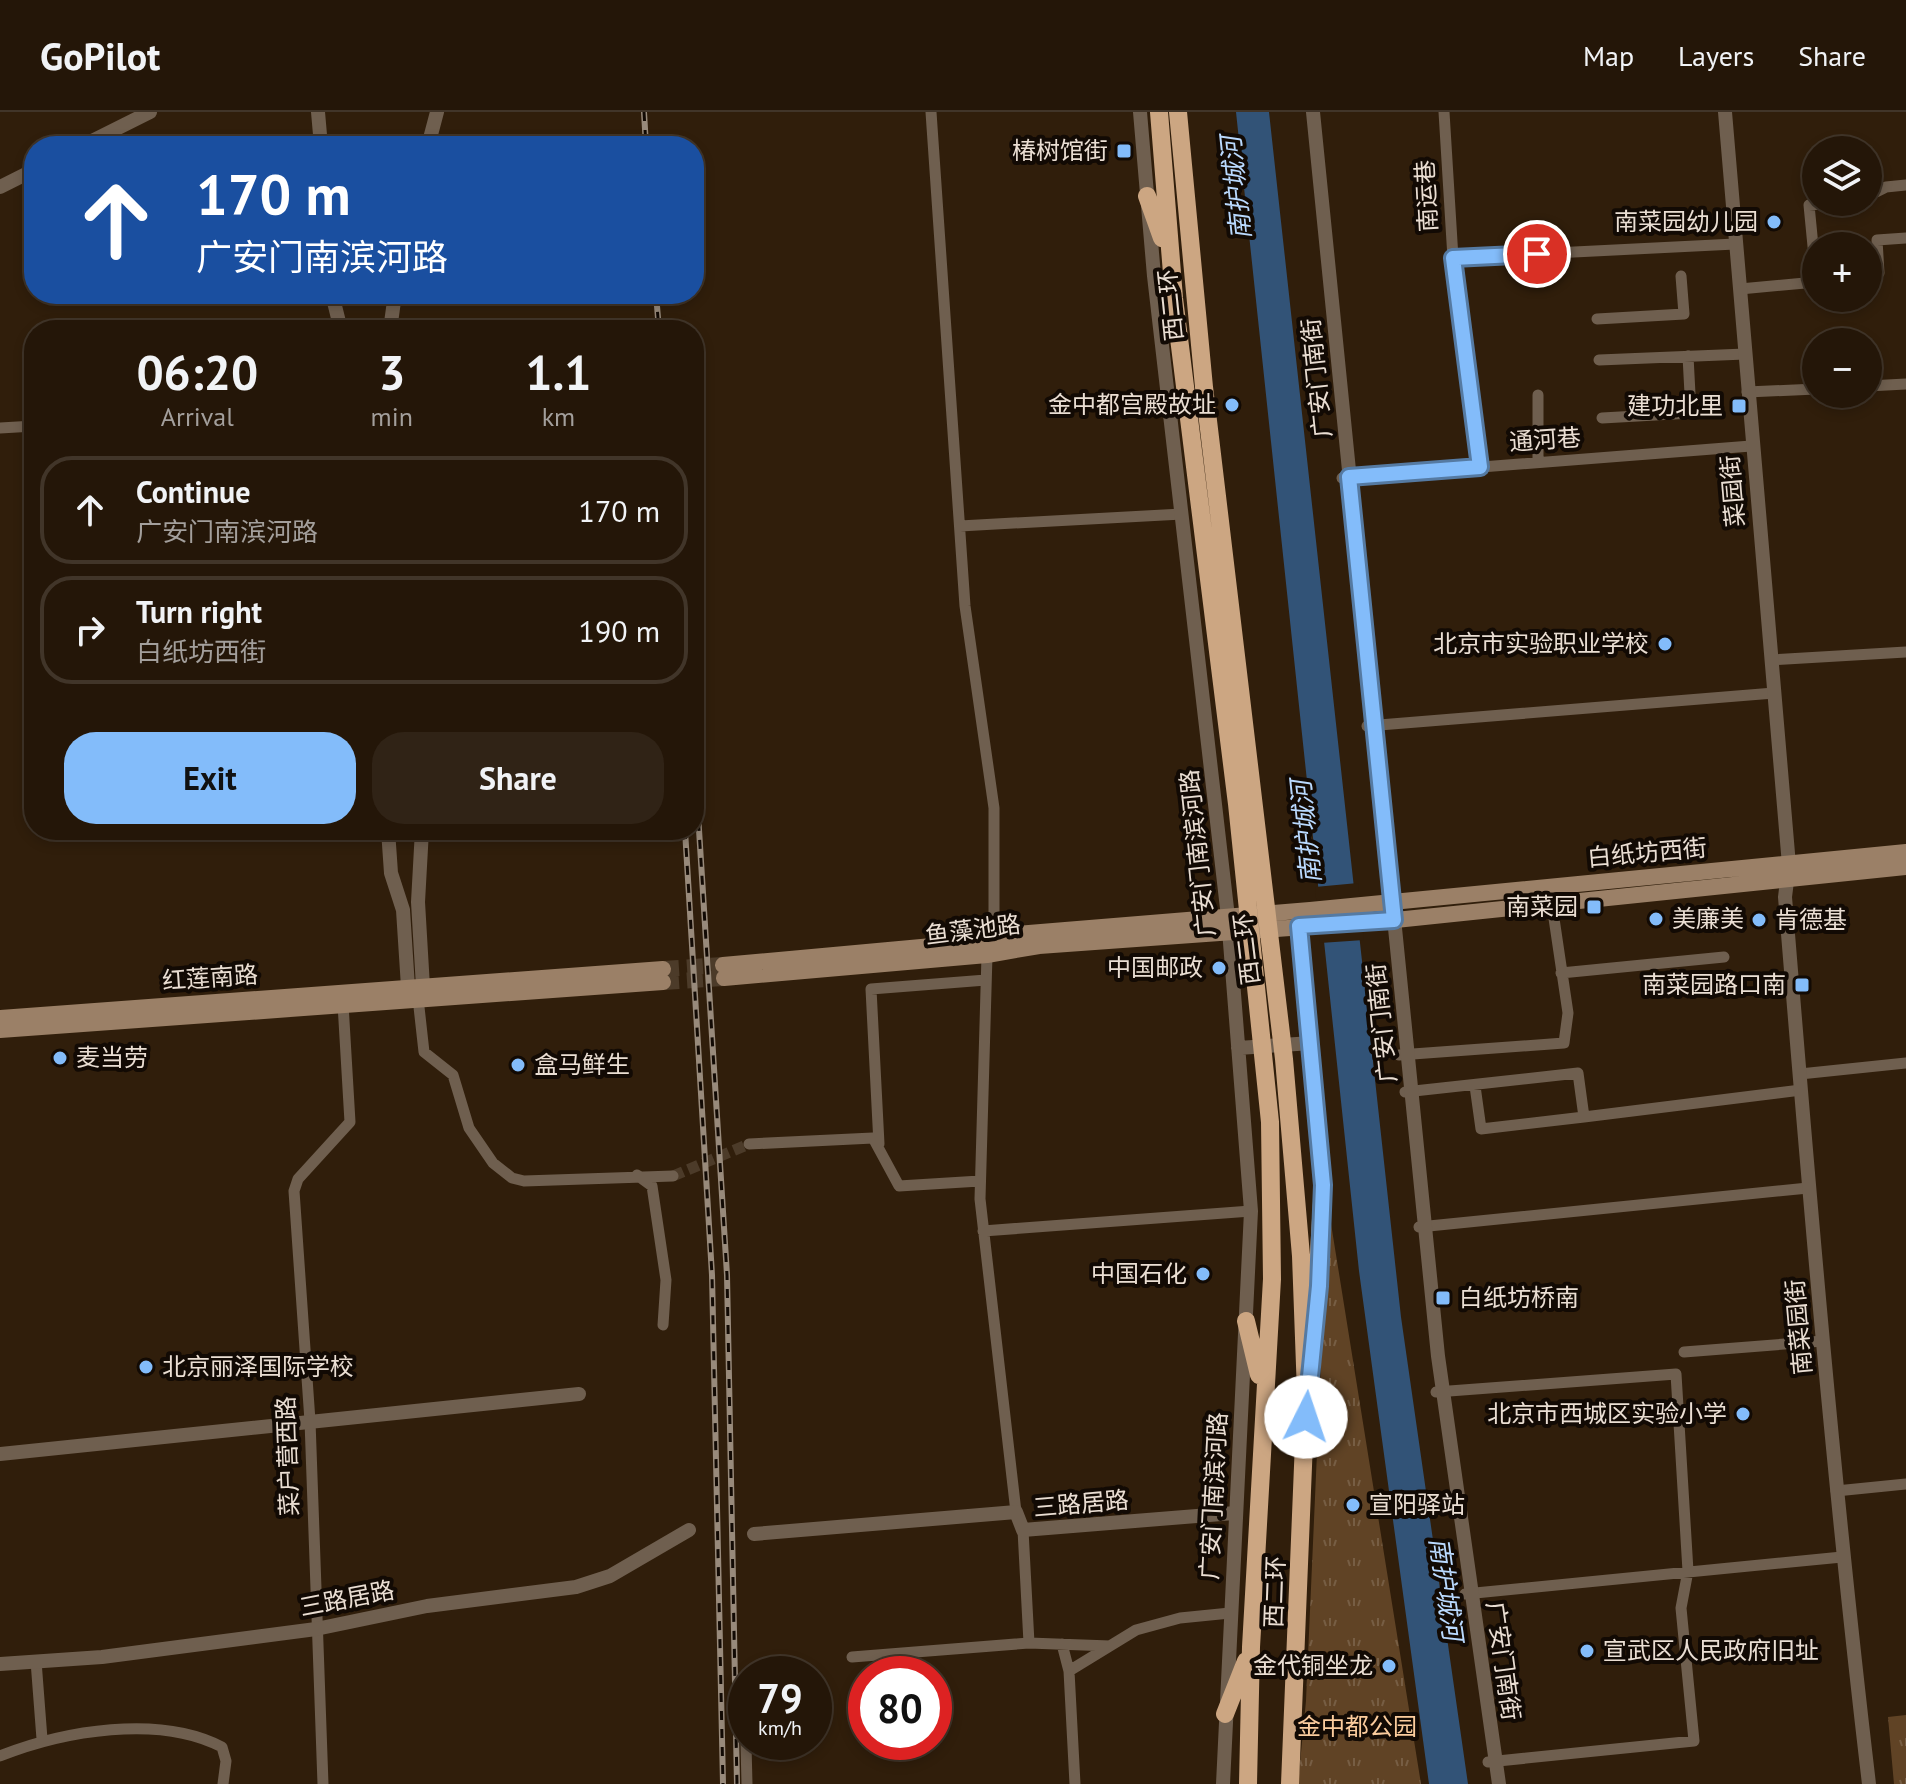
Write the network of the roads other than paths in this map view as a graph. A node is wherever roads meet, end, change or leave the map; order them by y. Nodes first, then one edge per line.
1 (150, 112) edge
2 (318, 112) edge
3 (437, 112) edge
4 (931, 112) edge
5 (1140, 112) edge
6 (1159, 112) edge
7 (1178, 112) edge
8 (1306, 112) edge
9 (1313, 112) edge
10 (1444, 112) edge
11 (1725, 112) edge
12 (102, 136) edge
13 (320, 136) edge
14 (431, 136) edge
15 (24, 175) edge
16 (1906, 185) edge
17 (0, 187) edge
18 (1882, 189) edge
19 (1147, 196) junction
20 (1906, 238) edge
21 (1882, 240) edge
22 (1735, 244) junction
23 (1453, 258) junction
24 (1171, 262) junction
25 (1681, 276) dead end
26 (1802, 283) edge
27 (1740, 289) junction
28 (1597, 319) dead end
29 (1745, 354) junction
30 (1688, 356) junction
31 (1599, 360) dead end
32 (1906, 384) edge
33 (1882, 385) edge
34 (1802, 390) edge
35 (1747, 392) junction
36 (1538, 395) dead end
37 (1602, 418) dead end
38 (24, 427) edge
39 (0, 428) edge
40 (1751, 446) junction
41 (1538, 462) junction
42 (1480, 467) junction
43 (1345, 477) junction
44 (1182, 514) junction
45 (960, 526) junction
46 (1906, 652) edge
47 (1771, 660) junction
48 (1774, 693) junction
49 (1370, 726) junction
50 (1246, 803) junction
51 (389, 840) edge
52 (421, 840) edge
53 (1906, 852) edge
54 (1906, 867) edge
55 (1788, 874) junction
56 (1552, 905) junction
57 (1383, 911) junction
58 (1307, 921) junction
59 (1228, 924) junction
60 (994, 936) junction
61 (987, 955) junction
62 (1724, 957) dead end
63 (1561, 973) junction
64 (663, 975) tunnel mouth
65 (986, 980) junction
66 (416, 991) junction
67 (343, 1004) junction
68 (0, 1018) edge
69 (0, 1030) edge
70 (1312, 1043) junction
71 (1238, 1048) junction
72 (1403, 1055) junction
73 (1906, 1063) edge
74 (1800, 1074) junction
75 (1475, 1086) junction
76 (1801, 1090) junction
77 (1408, 1091) junction
78 (1584, 1117) junction
79 (749, 1144) tunnel mouth
80 (879, 1144) junction
81 (636, 1174) junction
82 (673, 1176) tunnel mouth
83 (980, 1181) junction
84 (1323, 1185) joint
85 (1808, 1188) junction
86 (1251, 1211) junction
87 (1422, 1227) junction
88 (983, 1231) junction
89 (1246, 1321) junction
90 (663, 1325) dead end
91 (1823, 1341) junction
92 (1684, 1352) dead end
93 (1439, 1392) junction
94 (1306, 1393) junction
95 (579, 1394) dead end
96 (1263, 1394) junction
97 (310, 1421) junction
98 (0, 1454) edge
99 (1906, 1484) edge
100 (1836, 1491) junction
101 (1016, 1512) junction
102 (1234, 1513) junction
103 (689, 1530) dead end
104 (1023, 1530) junction
105 (754, 1534) dead end
106 (1842, 1557) junction
107 (1688, 1571) junction
108 (1468, 1594) junction
109 (1230, 1613) junction
110 (316, 1629) junction
111 (1029, 1643) junction
112 (1062, 1644) junction
113 (1111, 1646) junction
114 (1251, 1647) junction
115 (865, 1656) edge
116 (36, 1661) junction
117 (0, 1664) edge
118 (1069, 1671) junction
119 (1225, 1714) junction
120 (42, 1739) junction
121 (0, 1756) edge
122 (746, 1760) edge
123 (1492, 1762) junction
124 (223, 1784) edge
125 (323, 1784) edge
126 (747, 1784) edge
127 (1075, 1784) edge
128 (1223, 1784) edge
129 (1248, 1784) edge
130 (1290, 1784) edge
131 (1491, 1784) edge
132 (1499, 1784) edge
133 (1869, 1784) edge

1 - 12 street
2 - 13 street
3 - 14 street
4 - 45 street
5 - 19 street, 广安门南滨河路
6 - 24 highway, 西二环
7 - 50 highway, 西二环
8 - 43 street, 广安门南街
9 - 43 street, 广安门南街
10 - 23 street, 南运巷
11 - 22 street, 菜园街
15 - 17 street
16 - 18 street
19 - 24 highway
19 - 44 street, 广安门南滨河路
20 - 21 street
22 - 23 street
22 - 27 street, 菜园街
23 - 42 street, 南运巷
24 - 50 highway, 西二环
25 - 28 street
26 - 27 street
27 - 29 street, 菜园街
29 - 30 street
29 - 35 street, 菜园街
30 - 31 street
30 - 37 street
32 - 33 street
34 - 35 street
35 - 40 street, 菜园街
36 - 41 street
38 - 39 street
40 - 41 street, 通河巷
40 - 47 street, 菜园街
41 - 42 street, 通河巷
42 - 43 street, 通河巷
43 - 49 street, 广安门南街
44 - 45 street
44 - 59 street, 广安门南滨河路
45 - 60 street
46 - 47 street
47 - 48 street, 菜园街
48 - 49 street
48 - 55 street, 菜园街
49 - 57 street, 广安门南街
50 - 94 highway, 西二环
50 - 96 highway, 西二环
51 - 66 street
52 - 66 street
53 - 55 main road, 白纸坊西街
54 - 55 main road, 白纸坊西街
55 - 56 main road, 白纸坊西街
55 - 57 main road, 白纸坊西街
55 - 74 street, 南菜园街
56 - 57 main road, 白纸坊西街
56 - 63 street
57 - 58 main road, 白纸坊西街
57 - 72 street, 广安门南街
58 - 59 main road
58 - 70 street
59 - 60 main road, 鱼藻池路
59 - 61 main road, 鱼藻池路
59 - 71 street, 广安门南滨河路
60 - 61 main road, 鱼藻池路
61 - 65 street
62 - 63 street
63 - 72 street
64 - 66 main road
65 - 80 street
65 - 83 street
66 - 67 main road, 红莲南路
66 - 68 main road, 红莲南路
66 - 81 street
67 - 69 main road, 红莲南路
67 - 97 street, 菜户营西路
70 - 71 street
70 - 84 street
71 - 86 street, 广安门南滨河路
72 - 77 street, 广安门南街
73 - 74 street
74 - 76 street, 南菜园街
75 - 77 street
75 - 78 street
75 - 78 street
76 - 78 street
76 - 85 street, 南菜园街
77 - 87 street, 广安门南街
79 - 80 street
80 - 83 street
81 - 82 street
81 - 90 street
83 - 88 street
84 - 94 highway
85 - 87 street
85 - 91 street, 南菜园街
86 - 88 street
86 - 89 street, 广安门南滨河路
87 - 93 street, 广安门南街
88 - 101 street
89 - 96 highway
89 - 102 street, 广安门南滨河路
91 - 92 street
91 - 100 street, 南菜园街
93 - 107 street
93 - 108 street, 广安门南街
94 - 130 highway, 西二环
95 - 97 street
96 - 114 highway, 西二环
97 - 98 street
97 - 110 street, 菜户营西路
99 - 100 street
100 - 106 street, 南菜园街
101 - 104 street, 三路居路
101 - 105 street, 三路居路
102 - 104 street, 三路居路
102 - 109 street, 广安门南滨河路
103 - 110 street, 三路居路
104 - 111 street
106 - 107 street
106 - 133 street, 南菜园街
107 - 108 street
107 - 123 street
108 - 123 street, 广安门南街
109 - 113 street
109 - 119 street, 广安门南滨河路
110 - 116 street, 三路居路
110 - 125 street, 菜户营西路
111 - 112 street
111 - 115 street
112 - 113 street
112 - 118 street
113 - 118 street
114 - 119 highway
114 - 129 highway, 西二环
116 - 117 street, 三路居路
116 - 120 street
118 - 127 street
119 - 128 street, 广安门南滨河路
120 - 121 street
120 - 124 street
122 - 126 street
123 - 131 street, 广安门南街
123 - 132 street, 广安门南街

